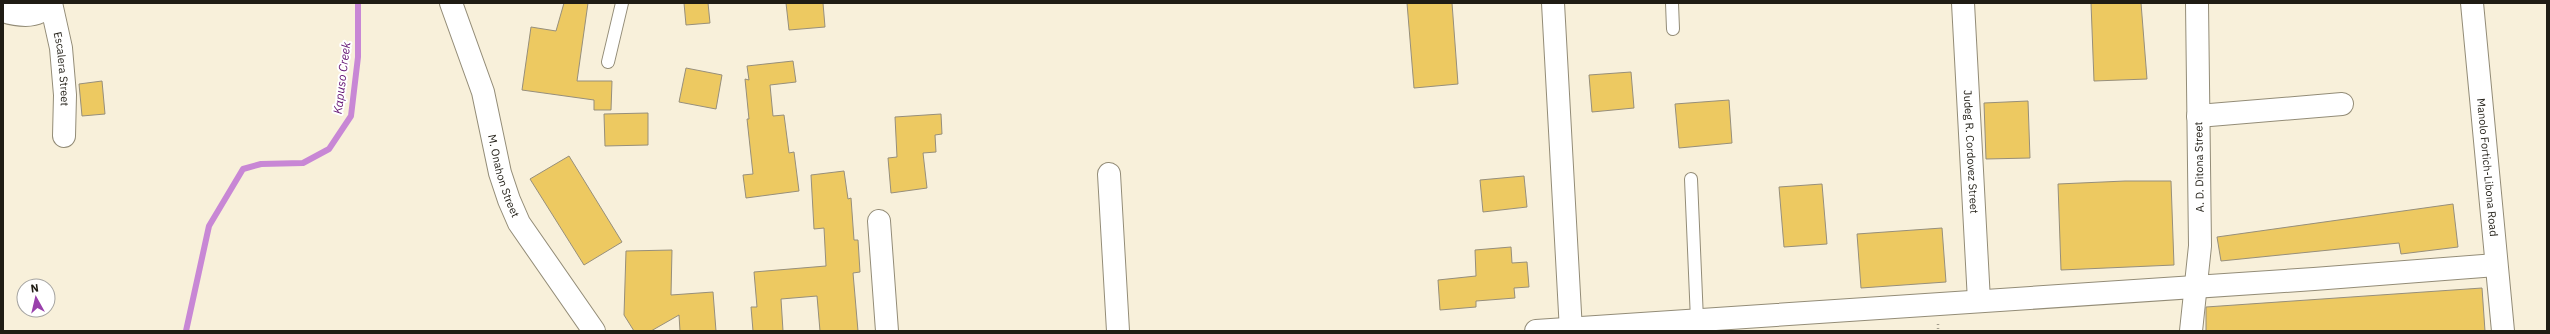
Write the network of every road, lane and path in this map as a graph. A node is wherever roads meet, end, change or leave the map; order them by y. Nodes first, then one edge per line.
1 (50, 3) edge
2 (451, 3) edge
3 (622, 3) edge
4 (1553, 3) edge
5 (1672, 3) edge
6 (1963, 3) edge
7 (2197, 3) edge
8 (2472, 3) edge
9 (3, 11) edge
10 (1673, 29) dead end
11 (608, 62) dead end
12 (2342, 104) dead end
13 (2198, 116) junction
14 (64, 136) dead end
15 (1109, 174) dead end
16 (1691, 179) dead end
17 (879, 221) dead end
18 (2496, 265) junction
19 (2196, 287) junction
20 (1979, 301) junction
21 (1704, 323) edge
22 (1571, 330) edge
23 (594, 331) edge
24 (887, 331) edge
25 (1118, 331) edge
26 (1536, 331) edge
27 (2191, 331) edge
28 (2503, 331) edge

1 - 9 street
1 - 14 street, Escalera Street
2 - 23 street, M. Onahon Street
3 - 11 lane
4 - 22 street
5 - 10 lane
6 - 20 street, Judeg R. Cordovez Street
7 - 13 street, A. D. Ditona Street
8 - 18 street, Manolo Fortich-Libona Road
12 - 13 street
13 - 19 street, A. D. Ditona Street
15 - 25 street
16 - 21 lane
17 - 24 street
18 - 19 street
18 - 28 street, Manolo Fortich-Libona Road
19 - 20 street
19 - 27 street, A. D. Ditona Street
20 - 21 street
21 - 22 street
22 - 26 street

